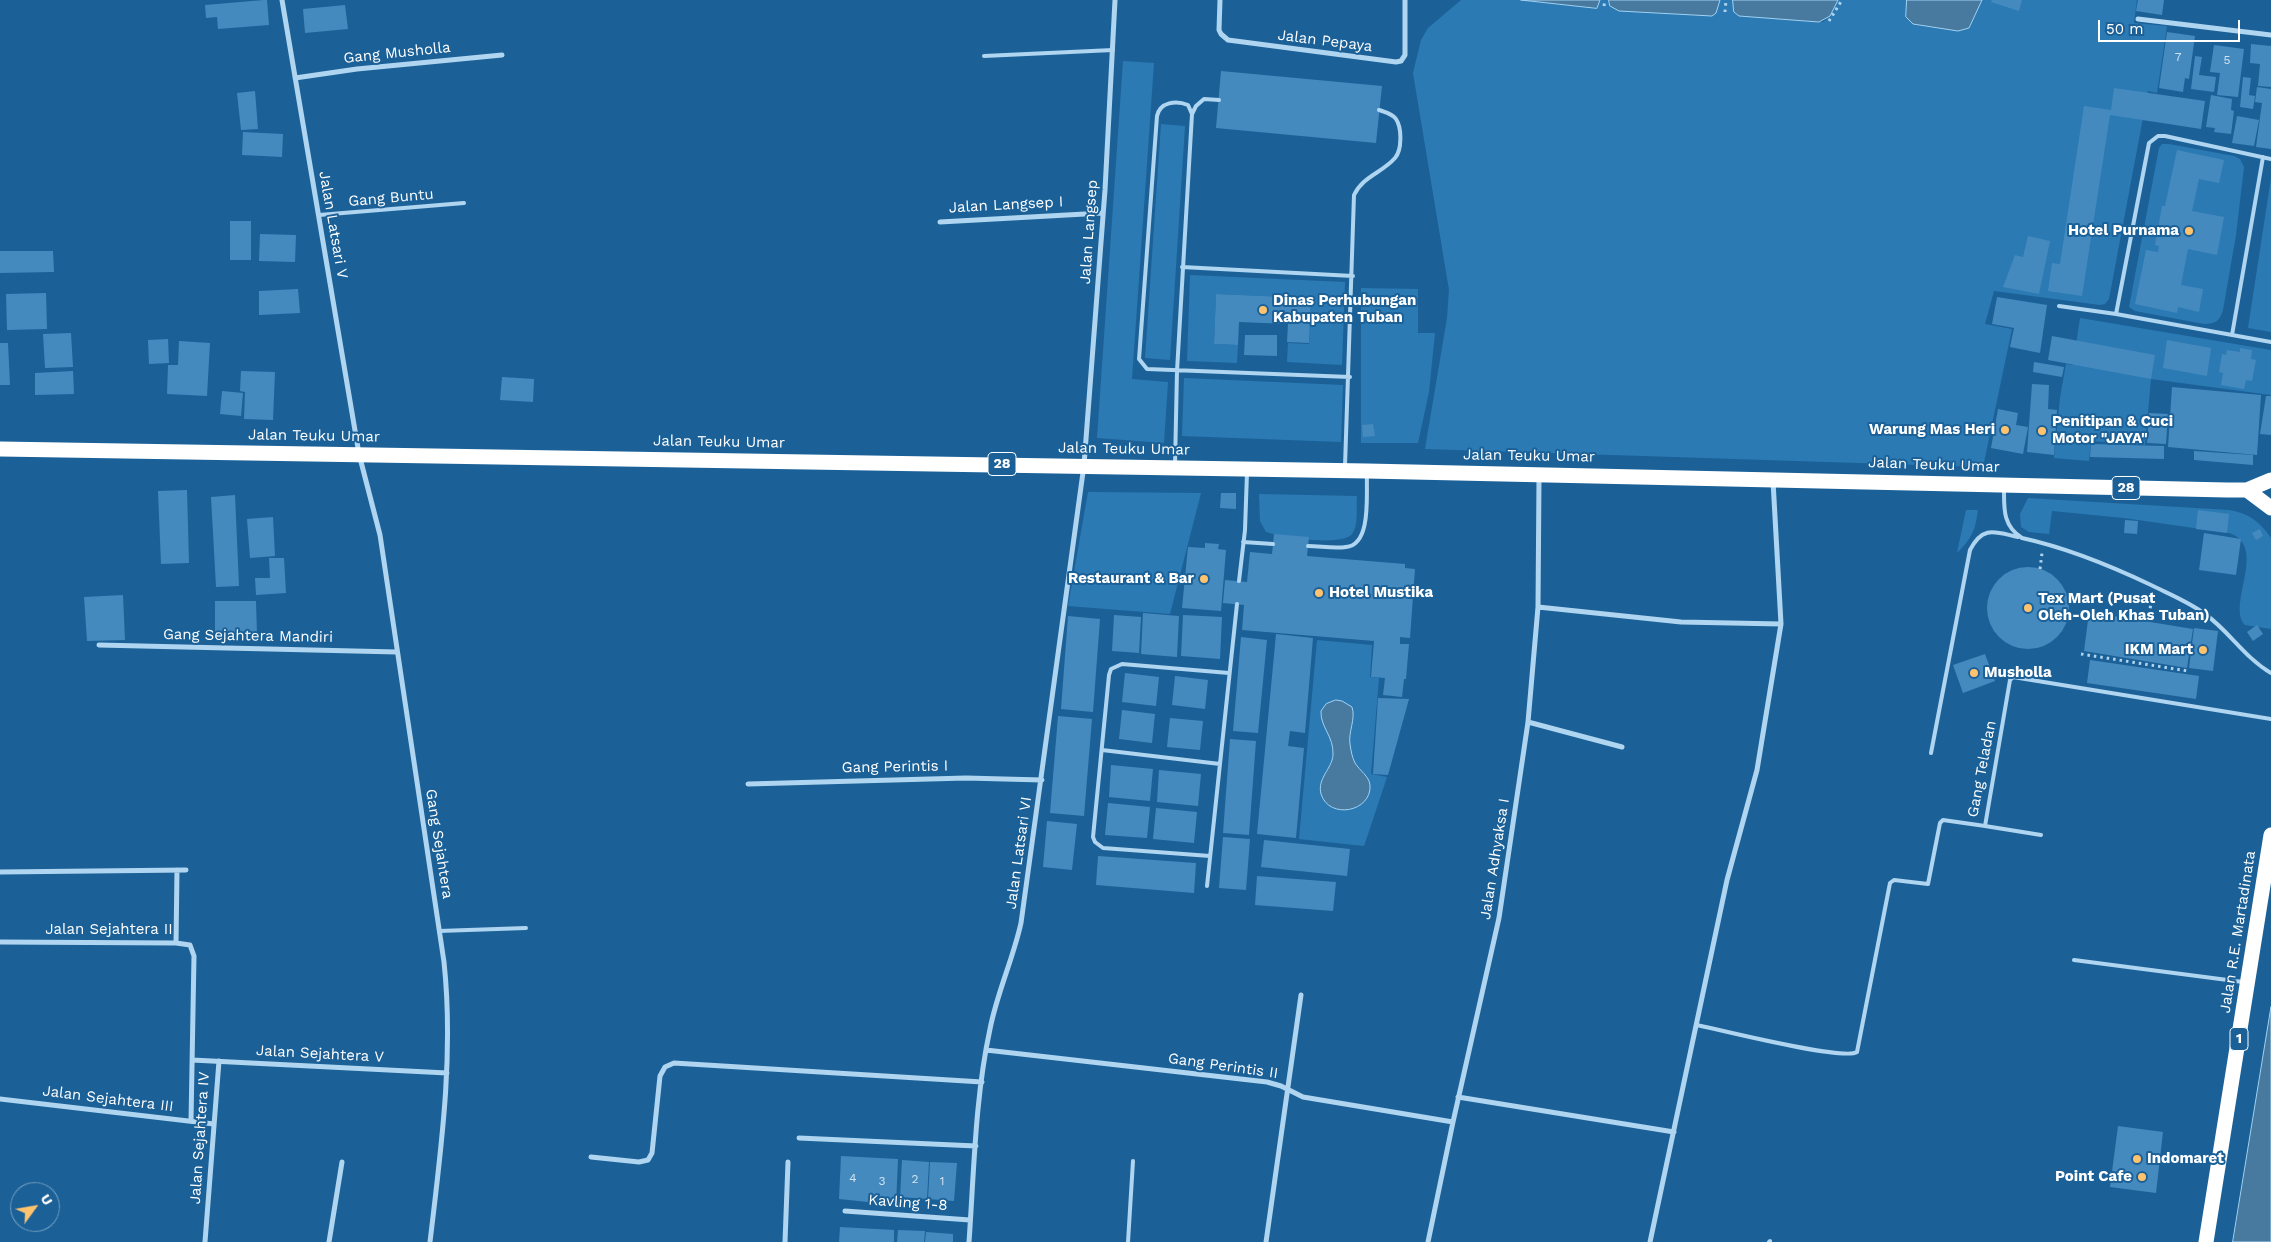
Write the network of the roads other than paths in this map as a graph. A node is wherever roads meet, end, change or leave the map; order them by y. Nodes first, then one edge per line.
1 (282, 0) edge
2 (1115, 0) edge
3 (1220, 0) edge
4 (1405, 0) edge
5 (2138, 20) dead end
6 (2271, 35) edge
7 (1113, 50) junction
8 (502, 54) dead end
9 (984, 56) dead end
10 (295, 78) junction
11 (1219, 100) dead end
12 (1379, 110) dead end
13 (1192, 114) junction
14 (2263, 158) junction
15 (2271, 158) edge
16 (464, 203) dead end
17 (1103, 213) junction
18 (318, 215) junction
19 (940, 222) dead end
20 (1182, 267) junction
21 (1353, 276) junction
22 (2059, 306) dead end
23 (2116, 314) junction
24 (2232, 335) junction
25 (2271, 342) edge
26 (1177, 371) junction
27 (1350, 377) junction
28 (0, 448) edge
29 (359, 454) junction
30 (1084, 466) junction
31 (1176, 467) junction
32 (1247, 469) junction
33 (1345, 470) junction
34 (1367, 470) junction
35 (1539, 474) junction
36 (1773, 478) junction
37 (2271, 480) edge
38 (2005, 485) junction
39 (2246, 490) junction
40 (2271, 508) edge
41 (2022, 538) junction
42 (1243, 542) junction
43 (1273, 544) dead end
44 (1308, 546) dead end
45 (1239, 581) dead end
46 (1237, 604) dead end
47 (1538, 607) junction
48 (1781, 624) junction
49 (99, 645) dead end
50 (397, 652) junction
51 (1229, 673) junction
52 (2271, 673) edge
53 (2271, 719) edge
54 (1528, 722) junction
55 (1622, 747) dead end
56 (1102, 750) junction
57 (1931, 754) dead end
58 (1220, 764) junction
59 (1042, 780) junction
60 (748, 784) dead end
61 (1985, 826) junction
62 (2041, 835) dead end
63 (2271, 835) edge
64 (1210, 856) junction
65 (177, 870) junction
66 (186, 870) dead end
67 (0, 872) edge
68 (1207, 886) dead end
69 (526, 928) dead end
70 (440, 931) junction
71 (0, 942) edge
72 (176, 943) junction
73 (2074, 960) dead end
74 (2248, 983) junction
75 (1302, 994) dead end
76 (1697, 1025) junction
77 (986, 1050) junction
78 (192, 1060) junction
79 (219, 1061) junction
80 (447, 1073) junction
81 (982, 1082) junction
82 (1288, 1090) junction
83 (1458, 1097) junction
84 (0, 1098) edge
85 (191, 1121) junction
86 (1453, 1122) junction
87 (214, 1124) junction
88 (1674, 1132) junction
89 (799, 1138) dead end
90 (976, 1146) junction
91 (591, 1157) dead end
92 (1133, 1161) dead end
93 (342, 1162) dead end
94 (788, 1162) dead end
95 (845, 1211) dead end
96 (970, 1220) junction
97 (205, 1242) edge
98 (329, 1242) edge
99 (430, 1242) edge
100 (785, 1242) edge
101 (968, 1242) edge
102 (1128, 1242) edge
103 (1266, 1242) edge
104 (1428, 1242) edge
105 (1650, 1242) edge
106 (2206, 1242) edge

1 - 10 street, Jalan Latsari V
2 - 7 street, Jalan Langsep
3 - 4 street, Jalan Pepaya
5 - 6 street
7 - 9 lane
7 - 17 street, Jalan Langsep
8 - 10 street, Gang Musholla
10 - 18 street, Jalan Latsari V
11 - 13 lane
12 - 21 lane
13 - 20 lane
13 - 26 lane
14 - 15 lane
14 - 23 lane
14 - 24 lane
16 - 18 lane, Gang Buntu
17 - 19 street, Jalan Langsep I
17 - 30 street, Jalan Langsep
18 - 29 street, Jalan Latsari V
20 - 21 lane
20 - 26 lane
21 - 27 lane
22 - 23 lane
23 - 24 lane
24 - 25 lane
26 - 27 lane
26 - 31 lane
27 - 33 lane
28 - 29 highway, Jalan Teuku Umar / 28
29 - 30 highway, Jalan Teuku Umar / 28
29 - 50 street, Gang Sejahtera
30 - 31 highway, Jalan Teuku Umar / 28
30 - 59 street, Jalan Latsari VI
31 - 32 highway, Jalan Teuku Umar / 28
32 - 33 highway, Jalan Teuku Umar / 28
32 - 42 lane
33 - 34 highway, Jalan Teuku Umar / 28
34 - 35 highway, Jalan Teuku Umar / 28
34 - 44 lane
35 - 36 highway, Jalan Teuku Umar / 28
35 - 47 street, Jalan Adhyaksa I
36 - 38 highway, Jalan Teuku Umar / 28
36 - 48 street
37 - 39 highway, Jalan Teuku Umar / 28
38 - 39 highway, Jalan Teuku Umar / 28
38 - 41 lane
39 - 40 highway
41 - 52 lane
41 - 57 lane
42 - 43 lane
42 - 45 lane
46 - 51 lane
47 - 48 street
47 - 54 street, Jalan Adhyaksa I
48 - 76 street
49 - 50 street, Gang Sejahtera Mandiri
50 - 70 street, Gang Sejahtera
51 - 56 lane
51 - 58 lane
53 - 61 lane, Gang Teladan
54 - 55 street
54 - 83 street, Jalan Adhyaksa I
56 - 58 lane
56 - 64 lane
58 - 64 lane
59 - 60 street, Gang Perintis I
59 - 77 street, Jalan Latsari VI
61 - 62 lane
61 - 76 lane, Gang Teladan
63 - 74 highway, Jalan R.E. Martadinata / 1
64 - 68 lane
65 - 66 street
65 - 67 street
65 - 72 street
69 - 70 lane
70 - 80 street, Gang Sejahtera
71 - 72 street, Jalan Sejahtera II
72 - 78 street, Jalan Sejahtera II
73 - 74 lane
74 - 106 highway, Jalan R.E. Martadinata / 1
75 - 82 street
76 - 88 street
77 - 81 street, Jalan Latsari VI
77 - 82 street, Gang Perintis II
78 - 79 street, Jalan Sejahtera V
78 - 85 street, Jalan Sejahtera II
79 - 80 street, Jalan Sejahtera V
79 - 87 street, Jalan Sejahtera IV
80 - 99 street, Gang Sejahtera
81 - 90 street, Jalan Latsari VI
81 - 91 street
82 - 86 street, Gang Perintis II
82 - 103 street
83 - 86 street, Jalan Adhyaksa I
83 - 88 street
84 - 85 street, Jalan Sejahtera III
85 - 87 street, Jalan Sejahtera III
86 - 104 street, Jalan Adhyaksa I
87 - 97 street, Jalan Sejahtera IV
88 - 105 street
89 - 90 street
90 - 96 street, Jalan Latsari VI
92 - 102 lane
93 - 98 street
94 - 100 street
95 - 96 street, Kavling 1-8
96 - 101 street, Jalan Latsari VI

